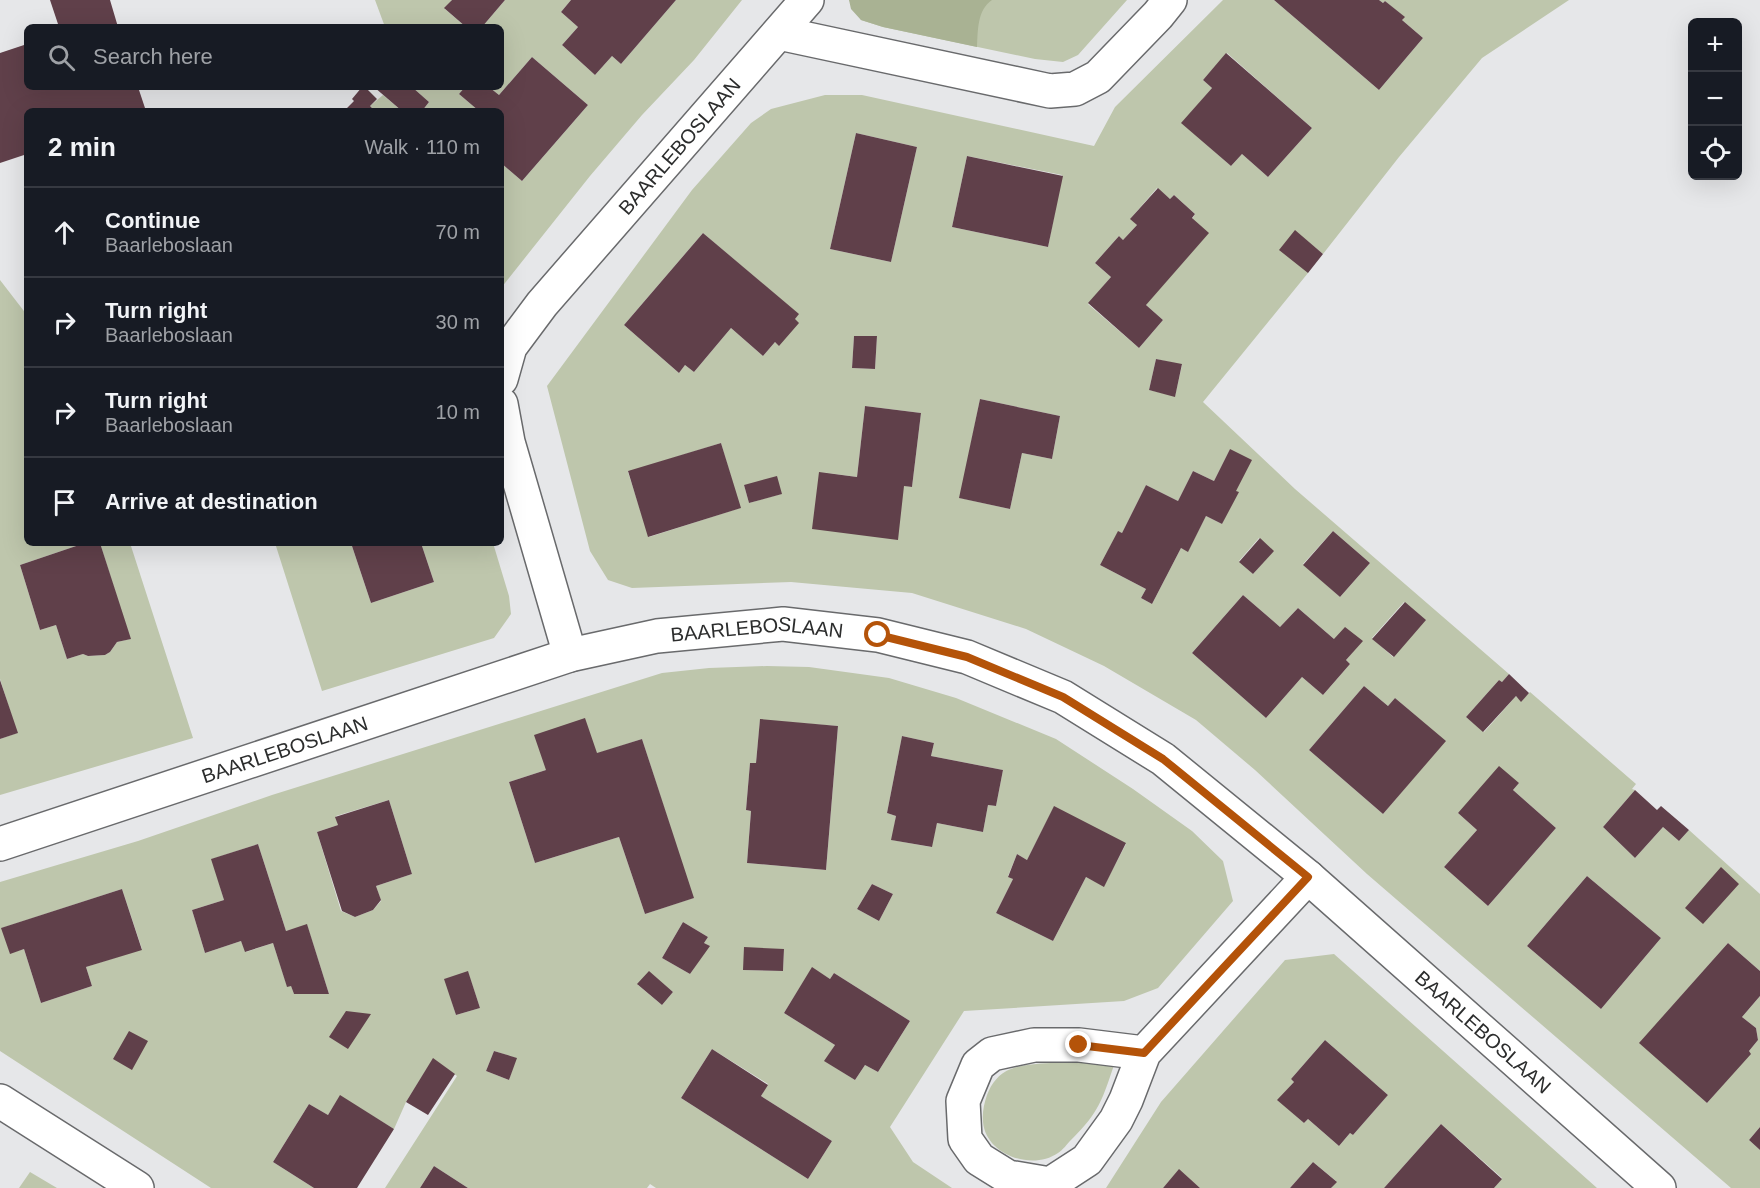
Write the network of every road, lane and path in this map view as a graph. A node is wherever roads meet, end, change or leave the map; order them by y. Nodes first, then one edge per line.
1 (807, 0) edge
2 (1170, 0) edge
3 (779, 33) junction
4 (504, 368) edge
5 (504, 420) edge
6 (570, 655) junction
7 (0, 844) edge
8 (1308, 877) junction
9 (1144, 1053) junction
10 (0, 1101) edge
11 (137, 1188) edge
12 (1659, 1188) edge

1 - 3 street, BAARLEBOSLAAN
2 - 3 street
3 - 4 street, BAARLEBOSLAAN
5 - 6 street
6 - 7 street, BAARLEBOSLAAN
6 - 8 street, BAARLEBOSLAAN
8 - 9 street
8 - 12 street, BAARLEBOSLAAN
9 - 9 street
10 - 11 street

